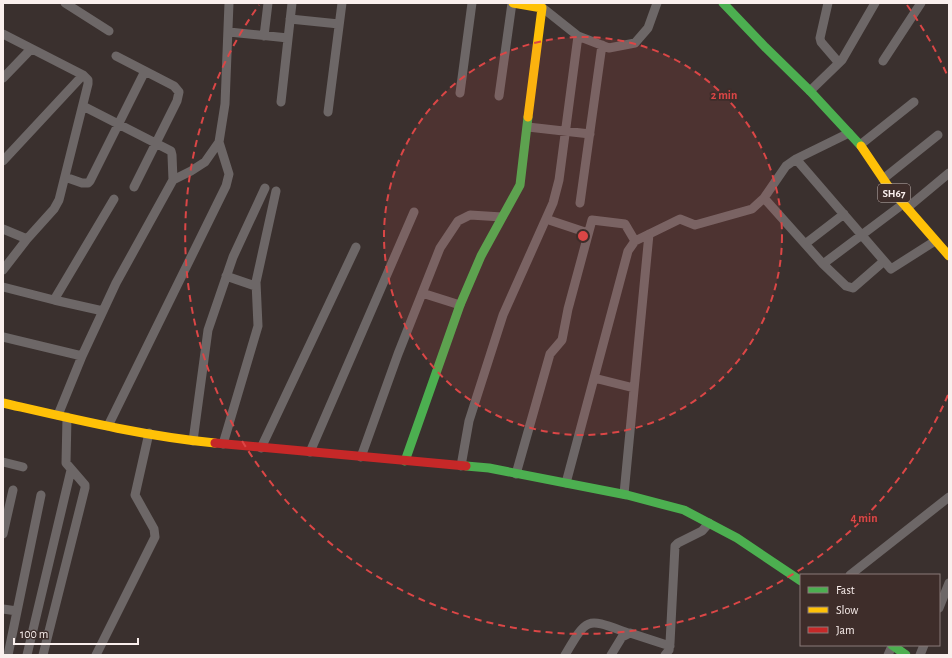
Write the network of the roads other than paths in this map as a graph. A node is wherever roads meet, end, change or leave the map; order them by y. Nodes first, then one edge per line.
1 (66, 3) edge
2 (229, 3) edge
3 (268, 3) edge
4 (292, 3) edge
5 (342, 3) edge
6 (472, 3) edge
7 (513, 3) edge
8 (657, 3) edge
9 (723, 3) edge
10 (828, 3) edge
11 (875, 3) edge
12 (921, 3) edge
13 (539, 6) edge
14 (290, 19) junction
15 (339, 24) junction
16 (109, 31) dead end
17 (229, 32) junction
18 (3, 34) edge
19 (264, 36) junction
20 (578, 36) junction
21 (288, 38) junction
22 (602, 45) junction
23 (31, 49) junction
24 (116, 56) dead end
25 (883, 61) dead end
26 (840, 63) junction
27 (145, 71) junction
28 (83, 75) junction
29 (3, 78) edge
30 (810, 91) junction
31 (460, 93) dead end
32 (499, 96) dead end
33 (280, 102) dead end
34 (914, 102) dead end
35 (83, 106) junction
36 (328, 112) dead end
37 (119, 124) junction
38 (528, 126) junction
39 (846, 130) junction
40 (566, 131) junction
41 (590, 134) junction
42 (938, 135) dead end
43 (156, 142) junction
44 (219, 142) junction
45 (860, 145) junction
46 (796, 159) junction
47 (3, 161) edge
48 (949, 173) edge
49 (65, 177) junction
50 (883, 179) junction
51 (173, 180) junction
52 (134, 187) dead end
53 (265, 188) dead end
54 (276, 191) dead end
55 (764, 198) junction
56 (114, 199) dead end
57 (580, 203) dead end
58 (905, 206) junction
59 (414, 212) dead end
60 (844, 214) junction
61 (502, 217) junction
62 (546, 219) junction
63 (3, 229) edge
64 (588, 233) junction
65 (649, 234) junction
66 (862, 234) junction
67 (27, 239) junction
68 (635, 240) junction
69 (936, 241) junction
70 (805, 244) junction
71 (356, 247) dead end
72 (949, 256) edge
73 (884, 261) junction
74 (823, 264) junction
75 (3, 270) edge
76 (226, 276) junction
77 (3, 286) edge
78 (255, 286) junction
79 (422, 293) junction
80 (54, 300) junction
81 (460, 305) junction
82 (103, 311) junction
83 (3, 337) edge
84 (82, 356) junction
85 (594, 378) junction
86 (634, 388) junction
87 (3, 402) edge
88 (63, 416) junction
89 (108, 426) junction
90 (149, 433) junction
91 (193, 441) junction
92 (223, 444) junction
93 (261, 448) junction
94 (310, 452) junction
95 (361, 457) junction
96 (405, 461) junction
97 (3, 462) edge
98 (461, 466) junction
99 (23, 467) dead end
100 (71, 470) junction
101 (516, 474) junction
102 (566, 483) junction
103 (13, 490) dead end
104 (624, 494) junction
105 (41, 495) dead end
106 (949, 497) edge
107 (5, 514) edge
108 (708, 523) junction
109 (3, 534) edge
110 (851, 574) edge
111 (800, 580) edge
112 (949, 584) edge
113 (940, 606) edge
114 (3, 609) edge
115 (17, 611) junction
116 (628, 633) junction
117 (893, 646) edge
118 (668, 652) edge
119 (8, 655) edge
120 (27, 655) edge
121 (43, 655) edge
122 (96, 655) edge
123 (565, 655) edge
124 (611, 655) edge
125 (906, 655) edge

1 - 16 street
2 - 17 street
3 - 19 street
4 - 14 street
5 - 15 street
6 - 31 street
7 - 13 main road
7 - 32 street
8 - 22 street
9 - 30 main road, SH67
10 - 26 street
11 - 26 street
12 - 25 street
13 - 20 street
13 - 38 main road
14 - 15 street
14 - 21 street
15 - 36 street
17 - 19 street
17 - 44 street
18 - 23 street
19 - 21 street
20 - 22 street
20 - 40 street
21 - 33 street
22 - 41 street
23 - 28 street
23 - 29 street
24 - 27 street
26 - 30 street
27 - 37 street
27 - 43 street
28 - 35 street
28 - 47 street
30 - 39 main road, SH67
34 - 45 street
35 - 37 street
35 - 49 street
37 - 43 street
37 - 49 street
38 - 40 street
38 - 61 main road
39 - 45 main road, SH67
39 - 46 street
40 - 41 street
40 - 62 street
41 - 57 street
42 - 50 street
43 - 51 street
43 - 52 street
44 - 51 street
44 - 89 street
45 - 50 main road, SH67
46 - 55 street
46 - 60 street
48 - 58 street
49 - 67 street
50 - 58 main road, SH67
51 - 82 street
53 - 76 street
54 - 78 street
55 - 65 street
55 - 70 street
56 - 80 street
58 - 66 street
58 - 69 main road, SH67
59 - 94 street
60 - 66 street
60 - 70 street
61 - 79 street
61 - 81 main road
62 - 64 street
62 - 98 street
63 - 67 street
64 - 68 street
64 - 101 street
65 - 68 street
65 - 86 street
66 - 73 street
66 - 74 street
67 - 75 street
68 - 85 street
69 - 72 main road, SH67
69 - 73 street
70 - 74 street
71 - 93 street
73 - 74 street
76 - 78 street
76 - 91 street
77 - 80 street
78 - 92 street
79 - 81 street
79 - 95 street
80 - 82 street
81 - 96 main road
82 - 84 street
83 - 84 street
84 - 88 street
85 - 86 street
85 - 102 street
86 - 104 street
87 - 88 main road
88 - 89 main road
88 - 100 street
89 - 90 main road
90 - 91 main road
90 - 122 street
91 - 92 main road
92 - 93 main road
93 - 94 main road
94 - 95 main road
95 - 96 main road
96 - 98 main road
97 - 99 street
98 - 101 main road
100 - 120 street
100 - 121 street
101 - 102 main road
102 - 104 main road
103 - 107 street
104 - 108 main road
105 - 115 street
106 - 110 street
107 - 109 street
108 - 111 main road
108 - 118 street
112 - 113 street
114 - 115 street
115 - 119 street
116 - 118 street
116 - 123 street
116 - 124 street
117 - 125 main road

